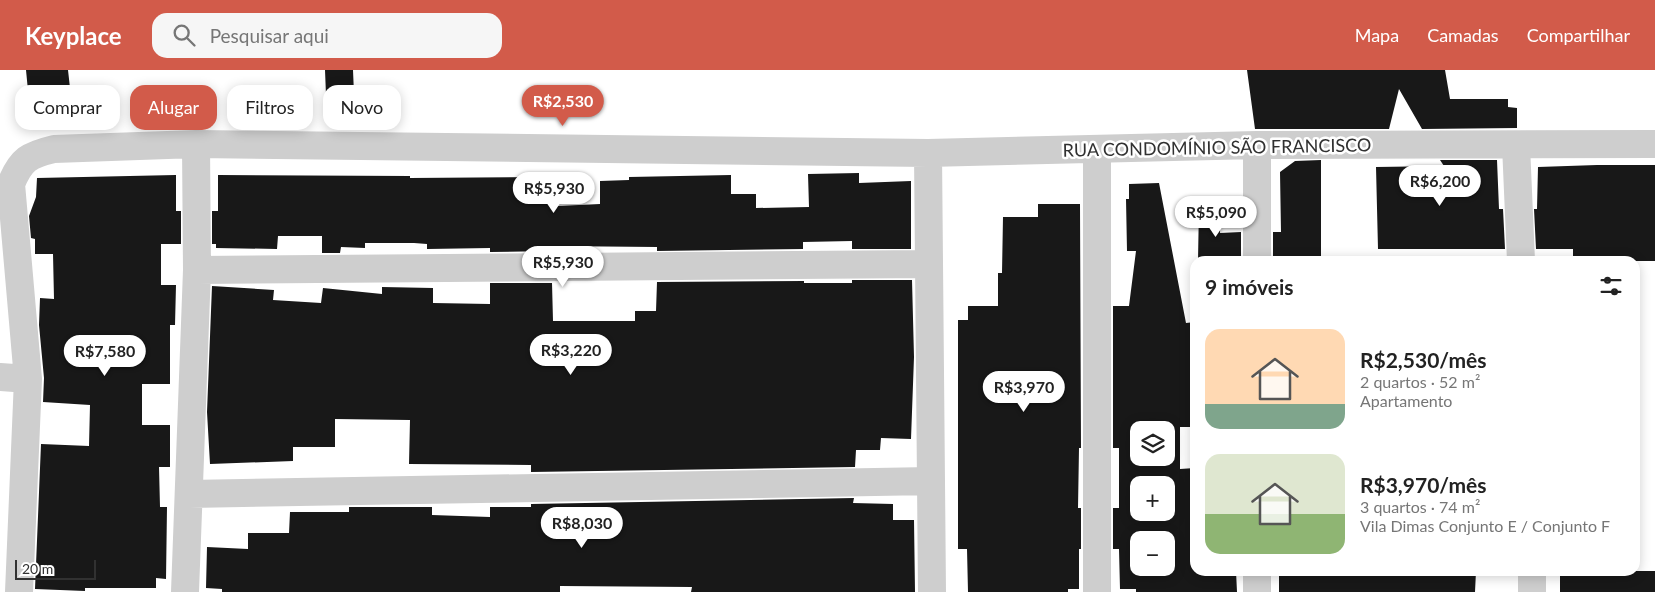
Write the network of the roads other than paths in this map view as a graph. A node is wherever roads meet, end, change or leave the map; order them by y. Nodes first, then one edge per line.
1 (196, 144) junction
2 (1655, 144) edge
3 (1257, 145) junction
4 (1516, 145) junction
5 (1097, 151) junction
6 (928, 153) junction
7 (6, 184) edge
8 (1257, 256) edge
9 (1520, 256) edge
10 (929, 264) junction
11 (197, 270) junction
12 (0, 377) edge
13 (28, 379) junction
14 (931, 481) junction
15 (189, 494) junction
16 (11, 525) edge
17 (1257, 576) edge
18 (1532, 576) edge
19 (19, 592) edge
20 (185, 592) edge
21 (932, 592) edge
22 (1097, 592) edge
23 (1257, 592) edge
24 (1532, 592) edge

1 - 6 street, RUA CONDOMÍNIO SÃO FRANCISCO
1 - 7 street, RUA CONDOMÍNIO SÃO FRANCISCO
1 - 11 street
2 - 4 street, RUA CONDOMÍNIO SÃO FRANCISCO
3 - 4 street, RUA CONDOMÍNIO SÃO FRANCISCO
3 - 5 street, RUA CONDOMÍNIO SÃO FRANCISCO
3 - 8 street
4 - 9 street
5 - 6 street, RUA CONDOMÍNIO SÃO FRANCISCO
5 - 22 street
6 - 10 street
7 - 13 street
10 - 11 street
10 - 14 street
11 - 15 street
12 - 13 street
13 - 16 street
14 - 15 street
14 - 21 street
15 - 20 street
16 - 19 street
17 - 23 street
18 - 24 street

